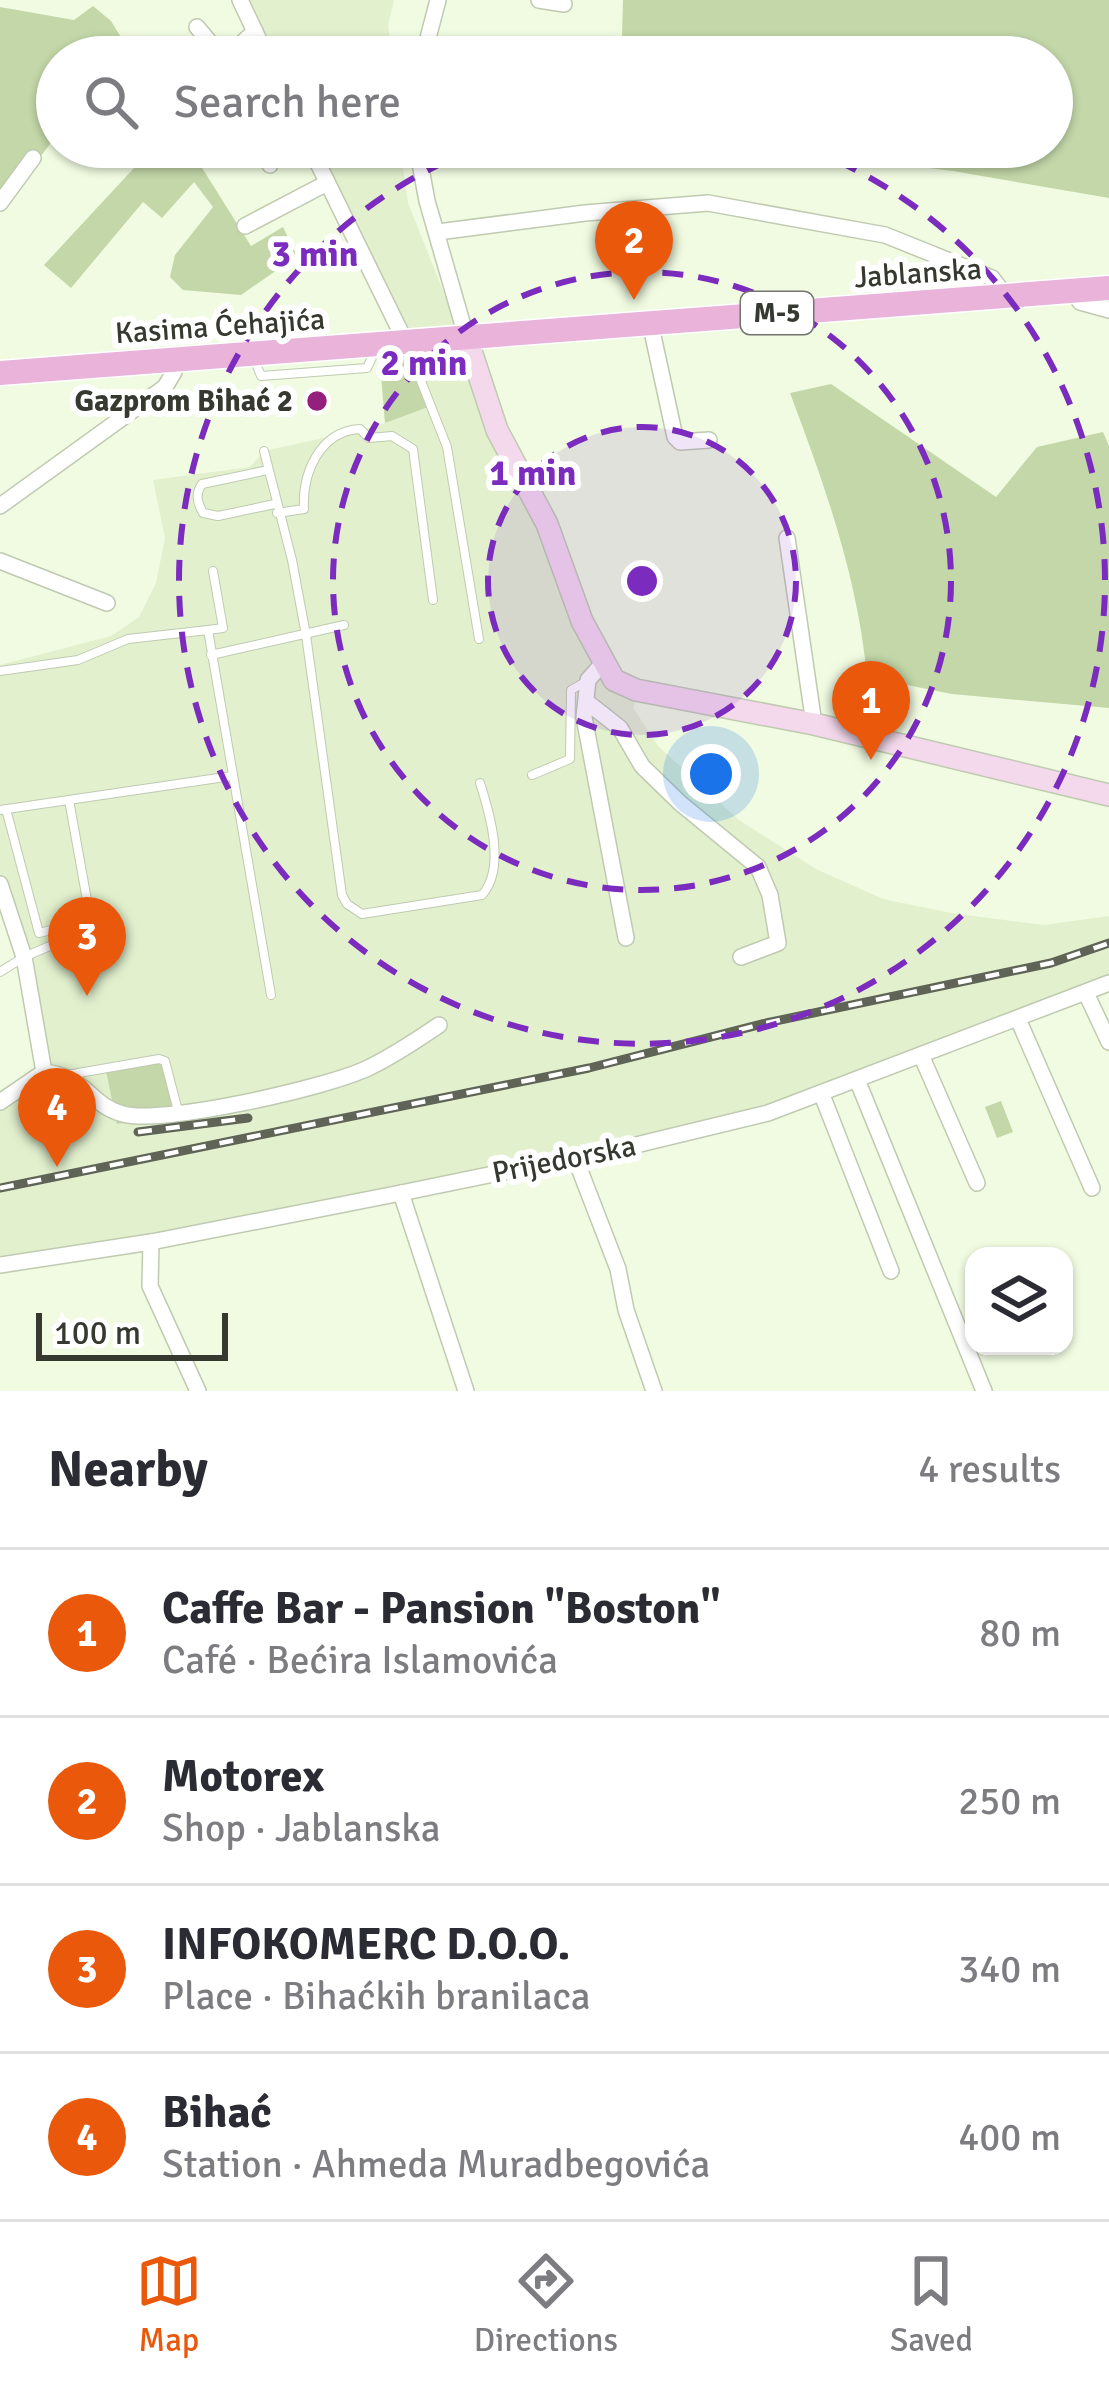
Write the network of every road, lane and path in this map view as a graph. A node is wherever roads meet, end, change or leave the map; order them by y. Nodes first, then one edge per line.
1 (240, 0) edge
2 (438, 0) edge
3 (539, 0) edge
4 (564, 4) dead end
5 (197, 27) dead end
6 (255, 31) junction
7 (205, 36) edge
8 (249, 36) edge
9 (257, 36) edge
10 (429, 36) edge
11 (33, 158) dead end
12 (320, 168) edge
13 (421, 168) edge
14 (328, 183) junction
15 (0, 202) edge
16 (245, 226) dead end
17 (438, 232) junction
18 (1109, 288) edge
19 (1074, 291) junction
20 (1006, 296) junction
21 (1109, 310) edge
22 (650, 322) junction
23 (455, 337) junction
24 (405, 341) junction
25 (175, 360) junction
26 (0, 373) edge
27 (709, 440) dead end
28 (264, 451) dead end
29 (268, 470) junction
30 (0, 506) edge
31 (276, 509) junction
32 (787, 538) dead end
33 (0, 561) edge
34 (213, 571) dead end
35 (434, 600) dead end
36 (107, 603) dead end
37 (344, 625) dead end
38 (208, 630) junction
39 (306, 635) junction
40 (479, 639) dead end
41 (212, 655) junction
42 (0, 671) edge
43 (596, 671) junction
44 (587, 703) junction
45 (814, 724) junction
46 (232, 776) junction
47 (532, 776) dead end
48 (480, 783) dead end
49 (1109, 795) edge
50 (69, 800) junction
51 (3, 810) edge
52 (0, 884) edge
53 (32, 916) junction
54 (14, 922) junction
55 (91, 925) junction
56 (626, 938) dead end
57 (24, 957) junction
58 (742, 957) dead end
59 (103, 962) dead end
60 (0, 972) edge
61 (1108, 985) edge
62 (1086, 993) junction
63 (272, 995) dead end
64 (1018, 1019) junction
65 (439, 1024) dead end
66 (1109, 1042) edge
67 (921, 1055) junction
68 (44, 1072) junction
69 (67, 1075) junction
70 (858, 1082) junction
71 (822, 1095) junction
72 (0, 1102) edge
73 (179, 1112) junction
74 (574, 1155) junction
75 (977, 1183) dead end
76 (1092, 1188) dead end
77 (400, 1193) junction
78 (151, 1242) junction
79 (0, 1265) edge
80 (891, 1271) dead end
81 (198, 1391) edge
82 (466, 1391) edge
83 (654, 1391) edge
84 (984, 1391) edge

1 - 6 street
2 - 10 street
3 - 4 street
5 - 7 street
6 - 8 street
6 - 9 street
11 - 15 street
12 - 14 street
13 - 17 street
14 - 16 street
14 - 24 street
17 - 20 street
17 - 23 street
18 - 19 main road, Jablanska / M-5
19 - 20 main road, Jablanska / M-5
19 - 21 street
20 - 22 main road, Jablanska / M-5
22 - 23 main road, Jablanska / M-5
22 - 27 street
23 - 24 main road, Kasima Ćehajića / M-5
23 - 43 street
24 - 25 main road, Kasima Ćehajića / M-5
24 - 40 lane
25 - 26 main road, Kasima Ćehajića / M-5
25 - 30 street
28 - 29 lane
29 - 31 lane
29 - 31 lane
31 - 35 lane
31 - 39 lane
32 - 45 street
33 - 36 street
34 - 38 lane
37 - 39 lane
38 - 41 lane
38 - 42 lane
39 - 41 lane
39 - 48 lane
41 - 46 lane
43 - 44 street
43 - 45 street
43 - 47 lane
44 - 56 street
44 - 58 street
45 - 49 street
46 - 50 lane
46 - 63 lane
50 - 51 lane
50 - 55 lane
51 - 53 lane
52 - 54 street
53 - 54 lane
53 - 55 lane
54 - 57 street
55 - 57 lane
55 - 59 lane
57 - 60 lane
57 - 68 street
61 - 62 street, Prijedorska
62 - 64 street, Prijedorska
62 - 66 street
64 - 67 street, Prijedorska
64 - 76 street
65 - 73 street
67 - 70 street, Prijedorska
67 - 75 street
68 - 69 street
68 - 72 street
69 - 73 street
69 - 73 lane
70 - 71 street, Prijedorska
70 - 84 street
71 - 74 street, Prijedorska
71 - 80 street
74 - 77 street, Prijedorska
74 - 83 street
77 - 78 street, Prijedorska
77 - 82 street
78 - 79 street, Prijedorska
78 - 81 street

